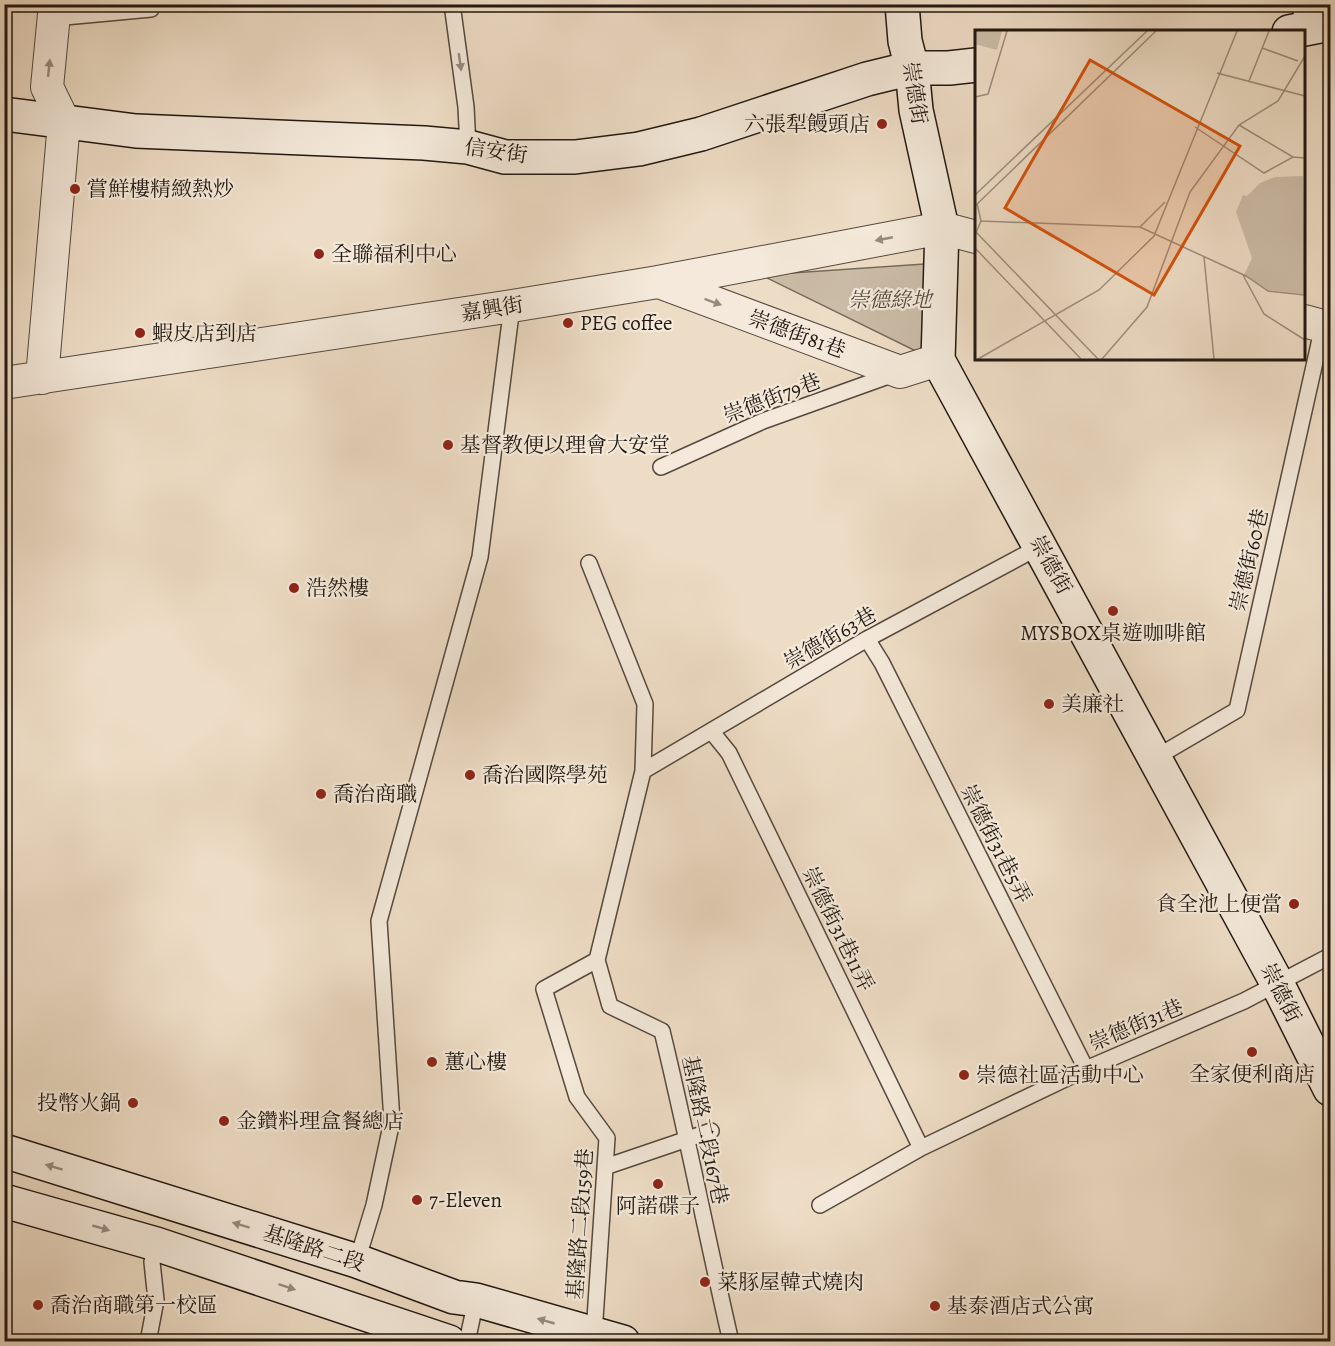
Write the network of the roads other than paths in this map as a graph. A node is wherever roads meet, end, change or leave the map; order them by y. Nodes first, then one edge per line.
1 (153, 4) edge
2 (452, 4) edge
3 (902, 4) edge
4 (55, 11) edge
5 (975, 65) edge
6 (912, 68) junction
7 (4, 114) edge
8 (64, 122) junction
9 (468, 147) junction
10 (942, 228) junction
11 (975, 237) edge
12 (658, 282) junction
13 (512, 306) junction
14 (1319, 325) edge
15 (938, 360) junction
16 (900, 372) junction
17 (42, 378) junction
18 (4, 383) edge
19 (661, 467) dead end
20 (1041, 546) junction
21 (589, 563) dead end
22 (867, 639) junction
23 (712, 732) junction
24 (1155, 758) junction
25 (643, 771) junction
26 (1330, 956) edge
27 (597, 960) junction
28 (1277, 983) junction
29 (1086, 1069) junction
30 (1330, 1089) edge
31 (711, 1131) dead end
32 (688, 1138) junction
33 (921, 1148) junction
34 (4, 1152) edge
35 (605, 1167) junction
36 (4, 1201) edge
37 (820, 1205) dead end
38 (156, 1244) junction
39 (357, 1261) junction
40 (476, 1300) junction
41 (609, 1338) edge
42 (148, 1341) edge
43 (449, 1341) edge
44 (467, 1341) edge
45 (731, 1341) edge

1 - 4 lane
2 -> 9 lane
3 - 6 street, 崇德街
8 -> 4 street
5 - 6 street, 信安街
6 - 9 street, 信安街
6 - 10 street, 崇德街
7 - 8 street, 信安街
8 - 9 street, 信安街
8 - 17 street
10 - 11 street, 嘉興街
10 -> 12 street, 嘉興街
10 - 15 street, 崇德街
12 - 13 street, 嘉興街
12 -> 16 street, 崇德街81巷
13 - 17 street, 嘉興街
13 - 39 lane
14 - 24 lane, 崇德街60巷
15 - 16 street
15 - 20 street, 崇德街
16 - 19 lane, 崇德街79巷
17 - 18 street, 嘉興街
20 - 22 lane, 崇德街63巷
20 - 24 street, 崇德街
21 - 25 lane
22 - 23 lane, 崇德街63巷
22 - 29 lane, 崇德街31巷5弄
23 - 25 lane, 崇德街63巷
23 - 33 lane, 崇德街31巷11弄
24 - 28 street, 崇德街
25 - 27 lane
26 - 28 lane, 崇德街31巷
27 - 32 lane, 基隆路二段167巷
27 - 35 lane, 基隆路二段159巷
28 - 29 lane, 崇德街31巷
28 - 30 street, 崇德街
29 - 33 lane, 崇德街31巷
31 - 32 lane
32 - 35 lane
32 - 45 lane, 基隆路二段167巷
33 - 37 lane, 崇德街31巷
39 -> 34 street, 基隆路二段
35 - 41 lane, 基隆路二段159巷
36 -> 38 street
38 - 42 lane
38 -> 43 street
39 - 40 street, 基隆路二段
41 -> 40 street, 基隆路二段
40 - 44 lane

